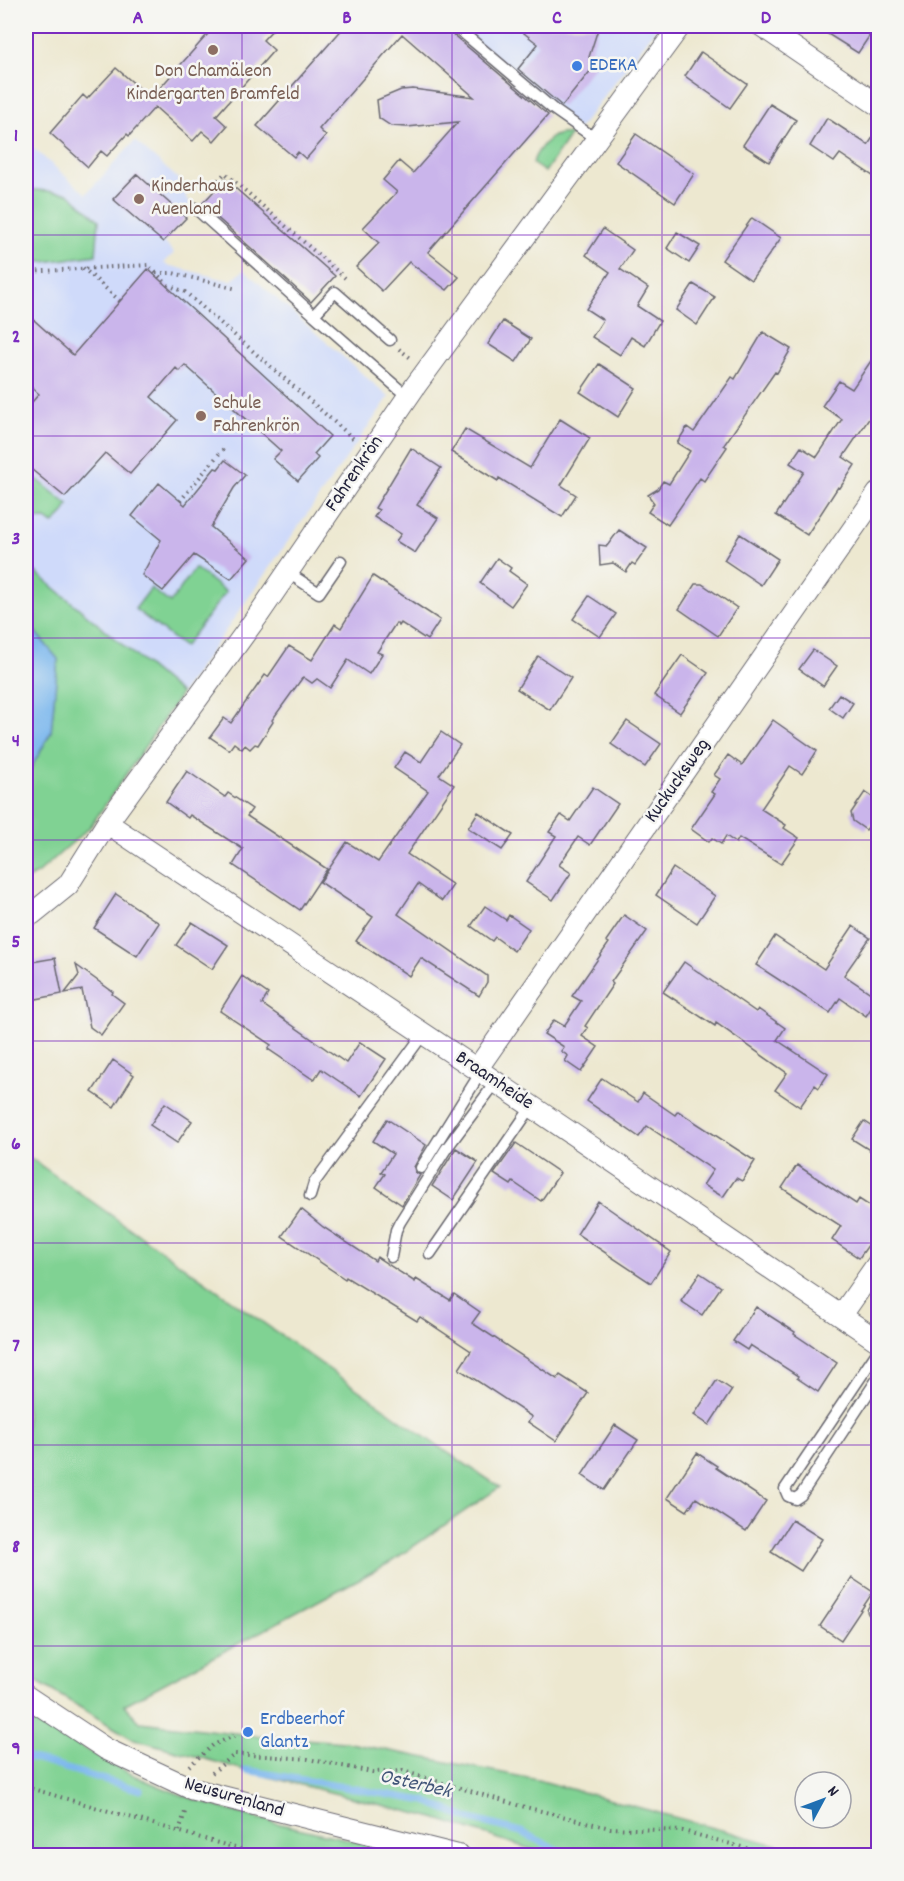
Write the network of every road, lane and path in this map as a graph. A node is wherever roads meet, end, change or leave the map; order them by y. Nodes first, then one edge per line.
1 (455, 26) edge
2 (680, 26) edge
3 (762, 26) edge
4 (879, 105) edge
5 (596, 139) junction
6 (216, 189) dead end
7 (195, 208) dead end
8 (82, 267) junction
9 (26, 272) edge
10 (155, 273) junction
11 (237, 289) dead end
12 (335, 292) junction
13 (120, 301) dead end
14 (314, 315) junction
15 (390, 340) joint
16 (426, 372) junction
17 (408, 397) junction
18 (357, 442) dead end
19 (224, 448) dead end
20 (879, 493) edge
21 (180, 501) dead end
22 (341, 561) dead end
23 (287, 572) junction
24 (107, 824) junction
25 (26, 915) edge
26 (424, 1034) junction
27 (485, 1074) junction
28 (532, 1106) junction
29 (421, 1168) dead end
30 (310, 1196) dead end
31 (430, 1254) dead end
32 (391, 1257) dead end
33 (879, 1263) edge
34 (841, 1316) junction
35 (879, 1341) edge
36 (879, 1350) edge
37 (879, 1378) edge
38 (26, 1696) edge
39 (234, 1736) dead end
40 (172, 1780) junction
41 (26, 1787) edge
42 (192, 1789) junction
43 (179, 1831) junction
44 (263, 1856) edge
45 (460, 1856) edge
46 (775, 1856) edge

1 - 5 lane
2 - 5 street, Fahrenkrön
3 - 4 street
5 - 16 street, Fahrenkrön
6 - 12 path
7 - 14 lane
8 - 9 path
8 - 10 path
8 - 13 path
10 - 11 path
10 - 18 path
12 - 14 lane
12 - 15 lane
14 - 17 lane
15 - 16 path
16 - 17 street, Fahrenkrön
17 - 23 street, Fahrenkrön
19 - 21 path
20 - 27 street, Kuckucksweg
22 - 23 lane
23 - 24 street, Fahrenkrön
24 - 25 street, Fahrenkrön
24 - 26 street, Braamheide
26 - 27 street, Braamheide
26 - 30 lane
27 - 28 street, Braamheide
27 - 29 lane
27 - 32 lane
28 - 31 lane
28 - 34 street, Braamheide
33 - 34 street
34 - 35 street, Braamheide
36 - 37 lane
38 - 40 street, Neusurenland
39 - 40 path
40 - 42 street, Neusurenland
41 - 43 path
42 - 43 path
42 - 45 street, Neusurenland
42 - 46 path
43 - 44 path

